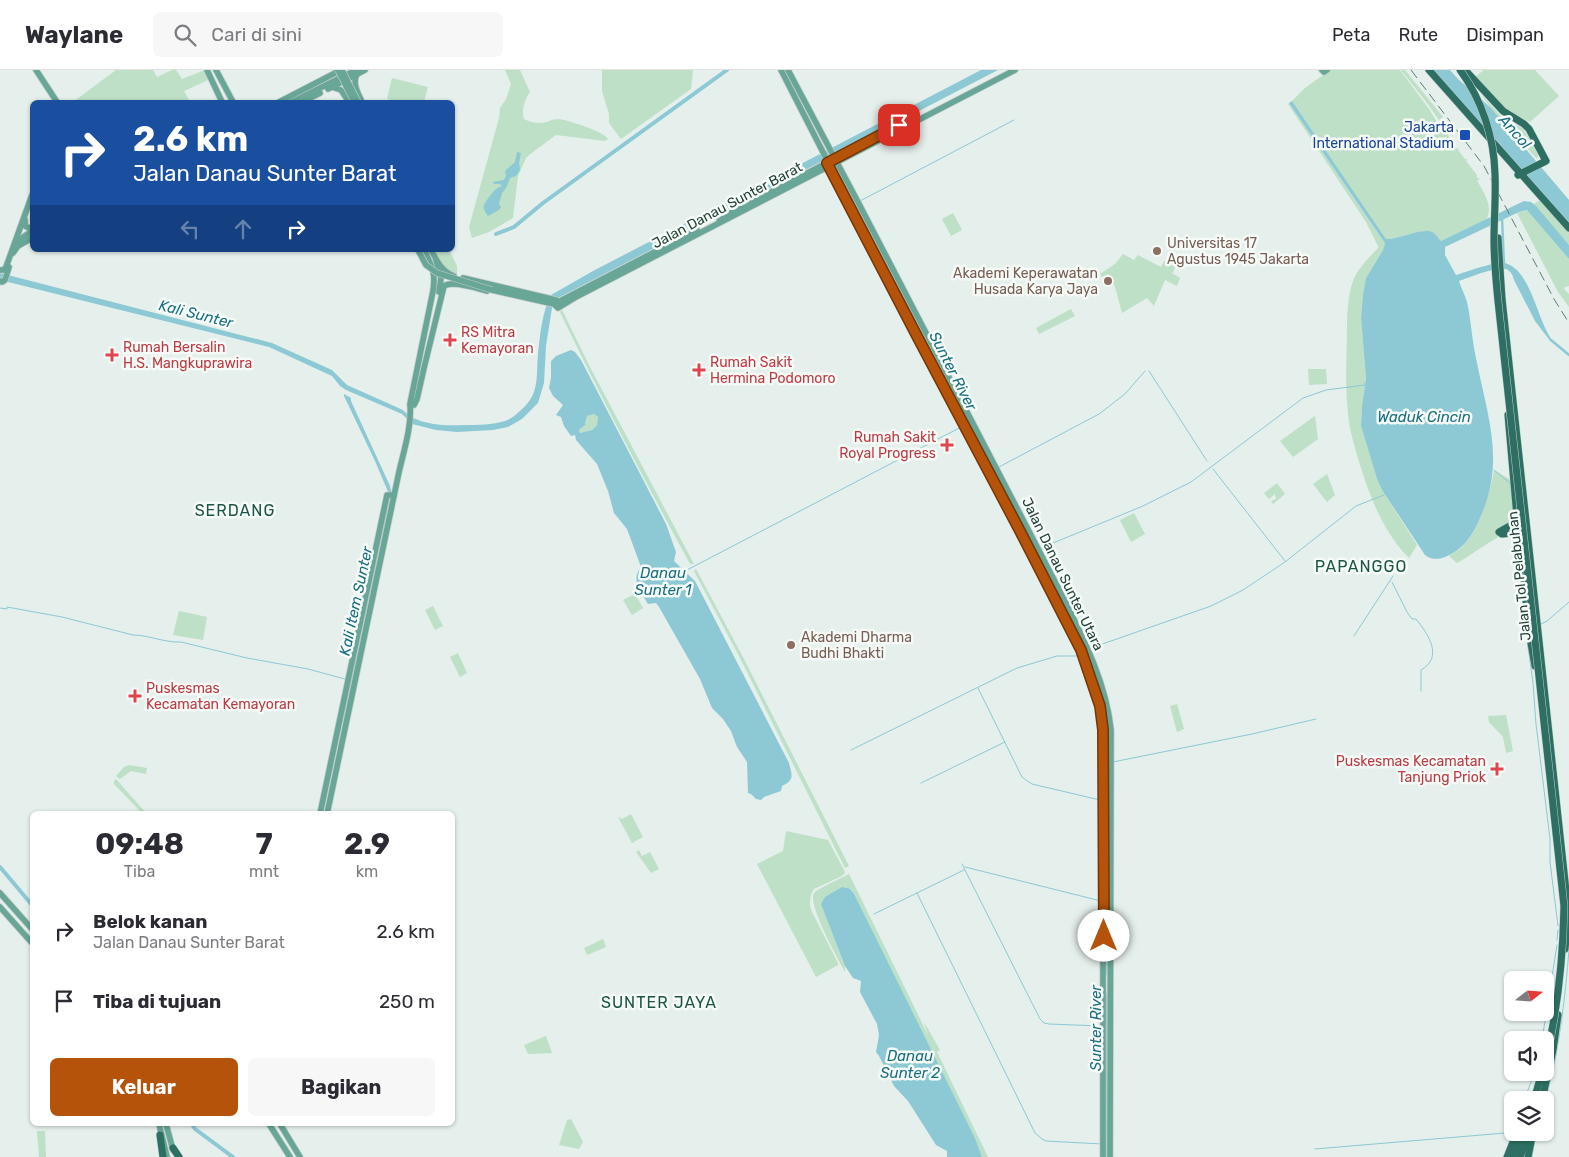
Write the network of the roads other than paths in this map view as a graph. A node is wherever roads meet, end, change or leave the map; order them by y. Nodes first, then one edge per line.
1 (38, 70) edge
2 (211, 70) edge
3 (338, 70) edge
4 (342, 70) edge
5 (365, 70) edge
6 (781, 70) edge
7 (788, 70) edge
8 (1008, 70) edge
9 (1015, 70) edge
10 (1428, 70) edge
11 (1462, 70) edge
12 (331, 71) edge
13 (357, 72) edge
14 (314, 81) junction
15 (309, 87) junction
16 (332, 87) junction
17 (319, 91) junction
18 (357, 91) junction
19 (345, 94) junction
20 (960, 97) junction
21 (57, 100) edge
22 (223, 100) edge
23 (228, 100) edge
24 (232, 100) edge
25 (276, 100) edge
26 (283, 100) edge
27 (297, 100) edge
28 (305, 100) edge
29 (348, 100) edge
30 (353, 100) edge
31 (357, 100) edge
32 (361, 100) edge
33 (832, 161) junction
34 (1518, 172) junction
35 (30, 201) edge
36 (30, 206) edge
37 (30, 228) edge
38 (1569, 228) edge
39 (1569, 232) edge
40 (29, 239) edge
41 (14, 249) junction
42 (419, 252) edge
43 (425, 252) edge
44 (432, 252) edge
45 (436, 260) junction
46 (0, 270) edge
47 (457, 277) junction
48 (2, 281) edge
49 (440, 284) junction
50 (456, 284) junction
51 (897, 287) junction
52 (499, 292) junction
53 (439, 297) junction
54 (554, 303) junction
55 (431, 310) junction
56 (428, 327) junction
57 (419, 367) junction
58 (1506, 377) junction
59 (412, 414) junction
60 (390, 495) junction
61 (1029, 538) junction
62 (1542, 698) junction
63 (321, 811) edge
64 (328, 811) edge
65 (0, 891) edge
66 (4, 900) edge
67 (0, 907) edge
68 (30, 925) edge
69 (30, 939) edge
70 (30, 940) edge
71 (1550, 1031) edge
72 (1554, 1043) edge
73 (159, 1126) edge
74 (167, 1126) edge
75 (269, 1126) edge
76 (281, 1126) edge
77 (162, 1137) junction
78 (1513, 1141) edge
79 (1519, 1141) edge
80 (1526, 1141) edge
81 (1531, 1141) edge
82 (173, 1148) joint
83 (163, 1157) edge
84 (167, 1157) edge
85 (177, 1157) edge
86 (288, 1157) edge
87 (300, 1157) edge
88 (1104, 1157) edge
89 (1110, 1157) edge
90 (1507, 1157) edge
91 (1513, 1157) edge
92 (1520, 1157) edge
93 (1528, 1157) edge

1 - 21 main road
2 - 22 main road
2 - 23 main road
2 - 24 main road
3 - 30 main road, bridge
4 - 15 main road
4 - 31 main road, bridge
5 - 13 main road
6 - 33 main road
7 - 33 main road
8 - 20 main road, Jalan Danau Sunter Barat
9 - 20 main road, Jalan Danau Sunter Barat
10 - 34 highway
11 - 34 highway
11 - 58 highway, Jalan Tol Pelabuhan, bridge
11 - 72 highway, Jalan Tol Pelabuhan, bridge
12 - 14 main road
13 - 16 main road
13 - 17 main road
13 - 18 main road
14 - 15 main road
14 - 25 main road
15 - 26 main road
16 - 17 main road
16 - 19 main road
17 - 27 main road
17 - 28 main road
18 - 19 main road
18 - 32 main road
19 - 29 main road
20 - 33 main road, Jalan Danau Sunter Barat
33 - 51 main road, Jalan Danau Sunter Utara
33 - 51 main road, Jalan Danau Sunter Utara
33 - 54 main road, Jalan Danau Sunter Barat
34 - 38 highway
34 - 39 highway
35 - 41 main road
36 - 37 main road
40 - 41 main road
40 - 41 main road
41 - 46 main road
41 - 48 main road
42 - 52 main road, bridge
43 - 49 main road
44 - 45 main road
45 - 47 main road
45 - 49 main road
47 - 50 main road
47 - 54 main road
49 - 50 main road
49 - 53 main road
49 - 55 main road
50 - 52 main road
51 - 61 main road, Jalan Danau Sunter Utara
51 - 61 main road, Jalan Danau Sunter Utara
52 - 54 main road
53 - 55 main road
53 - 56 main road
55 - 56 main road
56 - 57 main road
57 - 59 main road
57 - 59 main road
58 - 62 highway, Jalan Tol Pelabuhan, bridge
58 - 62 highway, bridge
59 - 60 main road
60 - 63 main road
60 - 64 main road
61 - 88 main road, Jalan Danau Sunter Utara
61 - 89 main road, Jalan Danau Sunter Utara
62 - 71 highway, Jalan Tol Pelabuhan, bridge
65 - 66 main road
66 - 68 main road
66 - 69 main road
67 - 70 main road
73 - 77 main road
74 - 82 main road
75 - 86 main road
76 - 87 main road
77 - 83 highway
77 - 84 main road
78 - 90 highway
79 - 91 highway
80 - 92 highway
81 - 93 highway
82 - 85 highway

